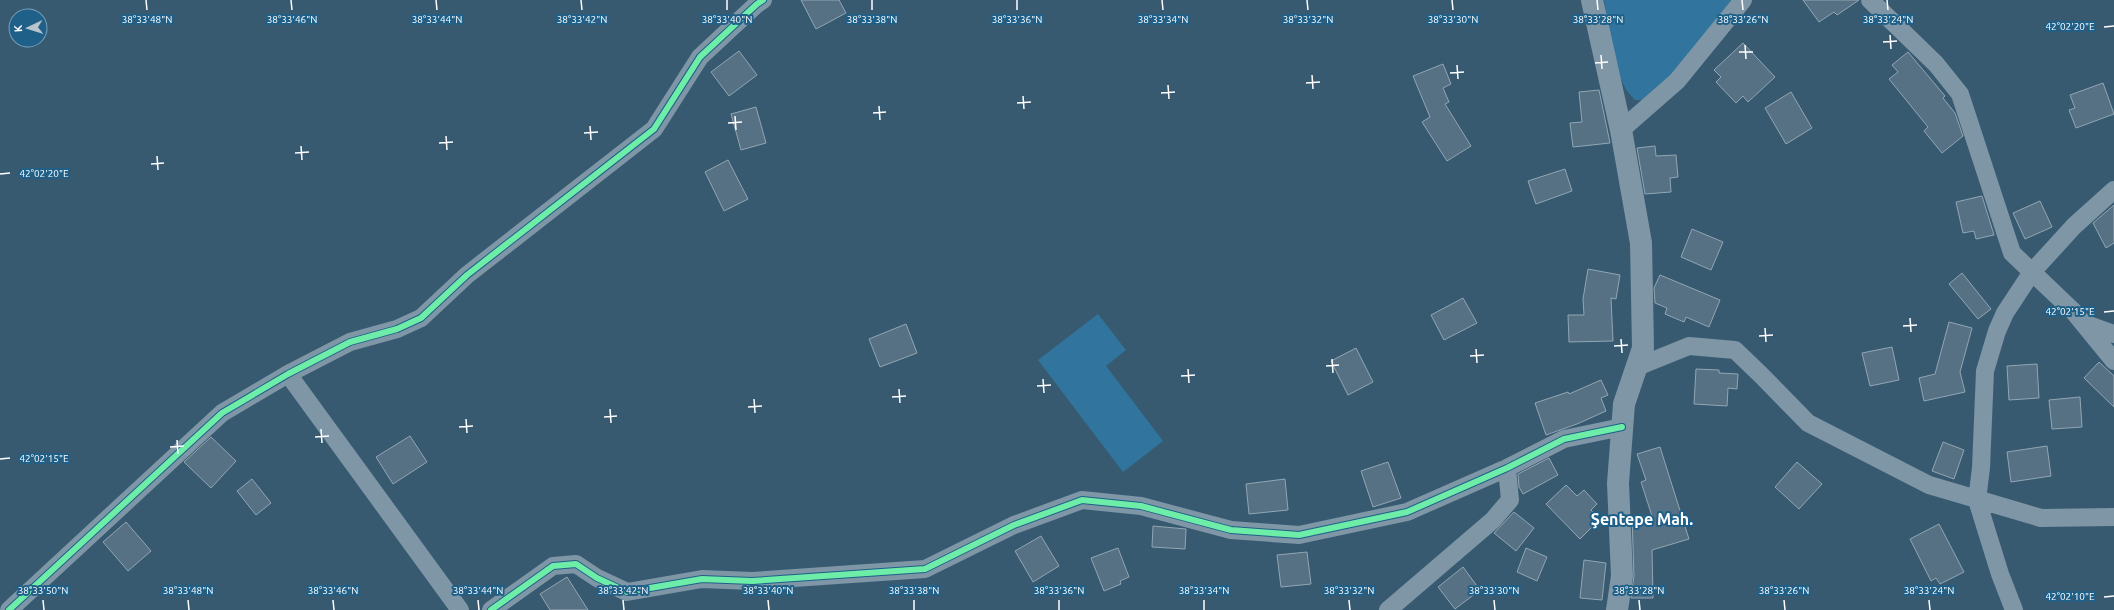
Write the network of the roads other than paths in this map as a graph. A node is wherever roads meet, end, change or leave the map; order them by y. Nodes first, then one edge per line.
1 (763, 0) edge
2 (1592, 0) edge
3 (1743, 0) edge
4 (1870, 0) edge
5 (1621, 130) junction
6 (2114, 190) edge
7 (2032, 272) junction
8 (2082, 322) junction
9 (2114, 334) edge
10 (2114, 361) edge
11 (1637, 367) junction
12 (288, 374) junction
13 (1622, 427) junction
14 (1507, 468) junction
15 (1977, 500) junction
16 (2114, 517) edge
17 (9, 610) edge
18 (460, 610) edge
19 (491, 610) edge
20 (1388, 610) edge
21 (1618, 610) edge
22 (2014, 610) edge

1 - 12 street
2 - 5 street
3 - 5 street
4 - 7 street
5 - 11 street
6 - 7 street
7 - 8 street
7 - 15 street
8 - 9 street
8 - 10 street
11 - 13 street
11 - 15 street
12 - 17 street
12 - 18 street
13 - 14 street
13 - 21 street
14 - 19 street
14 - 20 street
15 - 16 street
15 - 22 street

